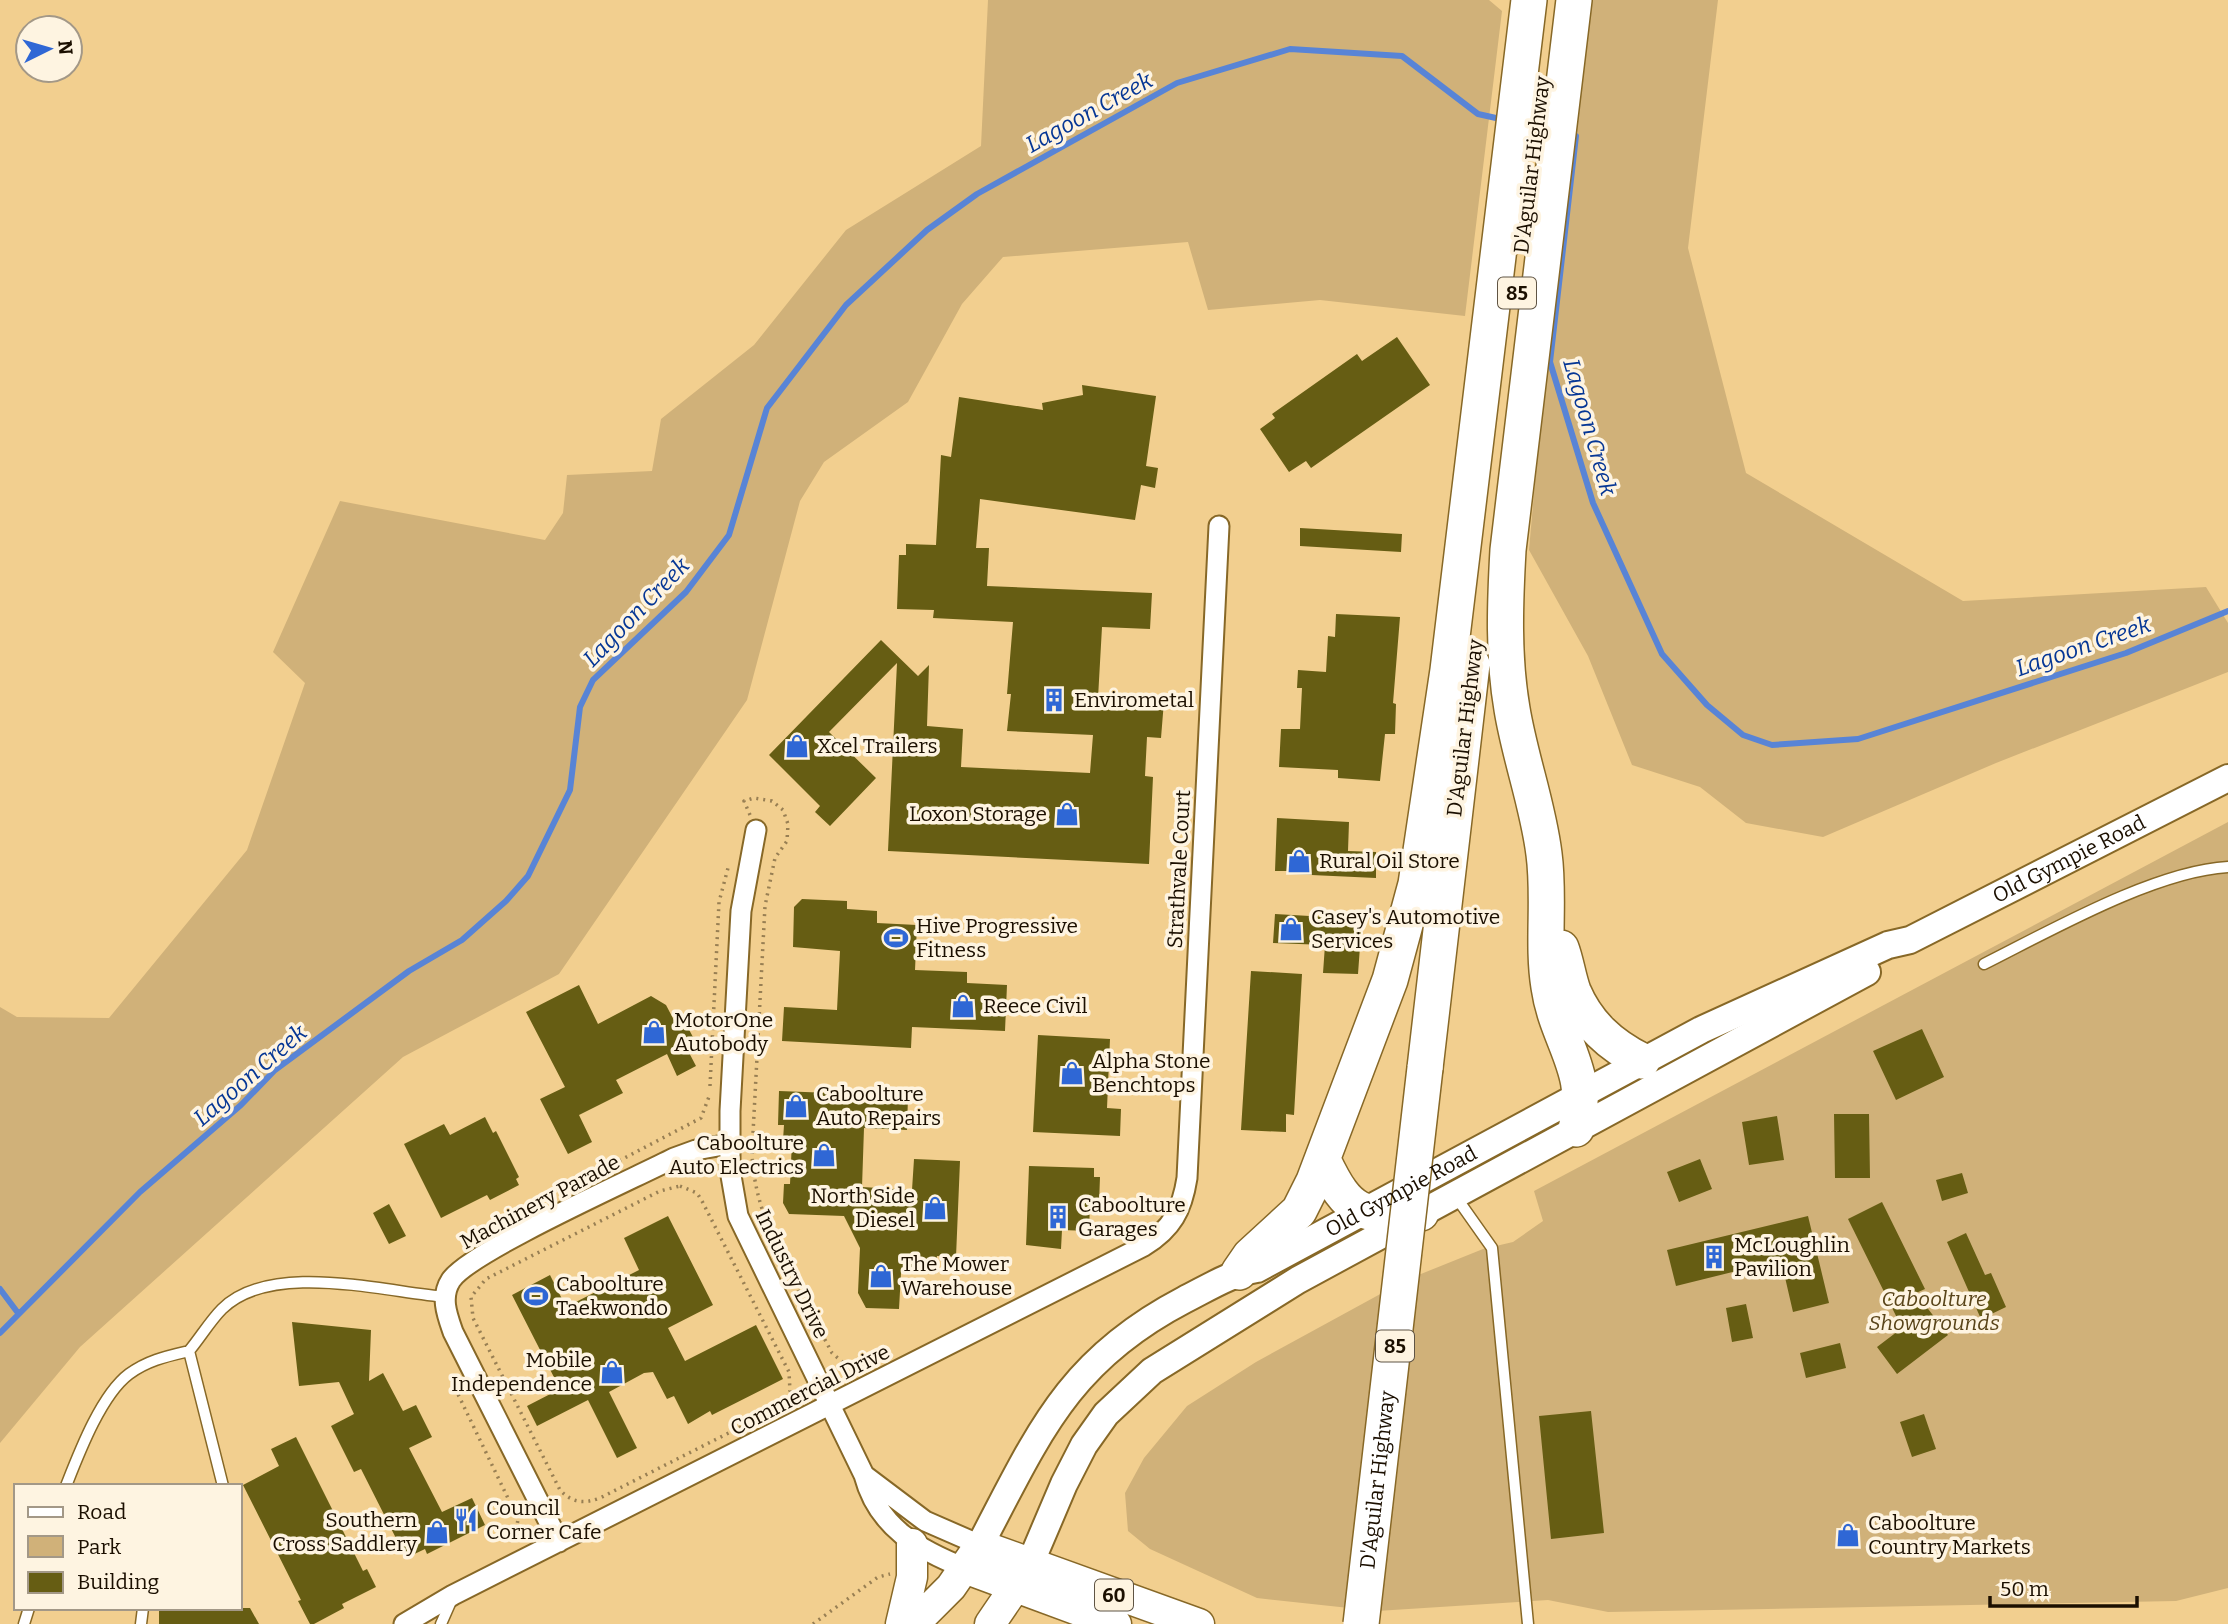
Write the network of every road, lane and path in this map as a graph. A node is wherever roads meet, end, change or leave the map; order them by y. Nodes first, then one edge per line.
1 (1552, 0) edge
2 (1574, 0) edge
3 (1540, 44) edge
4 (1219, 526) dead end
5 (1488, 527) junction
6 (2228, 778) edge
7 (756, 830) joint
8 (732, 863) dead end
9 (2228, 867) edge
10 (1548, 931) junction
11 (1910, 940) junction
12 (1984, 964) dead end
13 (1642, 1061) junction
14 (1582, 1092) junction
15 (1576, 1129) junction
16 (729, 1144) junction
17 (1323, 1160) junction
18 (605, 1168) dead end
19 (1455, 1195) junction
20 (524, 1208) dead end
21 (1363, 1211) junction
22 (1179, 1213) joint
23 (1420, 1213) junction
24 (500, 1220) dead end
25 (1239, 1272) junction
26 (446, 1297) junction
27 (473, 1318) joint
28 (189, 1351) junction
29 (867, 1365) dead end
30 (1506, 1377) junction
31 (475, 1378) junction
32 (1497, 1392) dead end
33 (830, 1406) junction
34 (1500, 1429) dead end
35 (1512, 1437) junction
36 (864, 1475) junction
37 (67, 1484) edge
38 (222, 1484) edge
39 (559, 1542) junction
40 (912, 1544) junction
41 (502, 1548) dead end
42 (974, 1557) junction
43 (898, 1574) dead end
44 (1023, 1576) junction
45 (453, 1595) junction
46 (1002, 1622) edge
47 (404, 1624) edge
48 (441, 1624) edge
49 (813, 1624) edge
50 (901, 1624) edge
51 (914, 1624) edge
52 (1116, 1624) edge
53 (1199, 1624) edge
54 (1361, 1624) edge
55 (1528, 1624) edge

1 - 3 highway, D'Aguilar Highway
2 - 3 highway
3 - 5 highway
3 - 5 highway
4 - 22 street, Strathvale Court
5 - 10 highway
5 - 17 highway
5 - 54 highway, D'Aguilar Highway / 85, bridge
6 - 11 main road, Old Gympie Road
7 - 16 street, Industry Drive
7 - 29 path
8 - 18 path
9 - 12 lane
10 - 13 highway
10 - 14 highway
11 - 13 main road, Old Gympie Road
11 - 15 main road, Old Gympie Road
13 - 14 main road, Old Gympie Road
14 - 15 highway
14 - 21 main road, Old Gympie Road
15 - 19 main road, Old Gympie Road
16 - 26 street, Machinery Parade
16 - 33 street, Industry Drive
17 - 21 highway
17 - 25 highway
19 - 23 main road, Old Gympie Road
19 - 30 lane
20 - 24 path
21 - 23 highway
21 - 25 main road, Old Gympie Road
22 - 33 street, Commercial Drive
23 - 44 main road, Old Gympie Road
25 - 42 main road, Old Gympie Road
26 - 28 lane
26 - 31 street
27 - 27 path
28 - 37 lane
28 - 38 lane
30 - 32 lane
30 - 35 lane
31 - 39 street
31 - 41 path
33 - 36 street, Industry Drive
33 - 39 street, Commercial Drive
34 - 35 lane
35 - 55 lane
36 - 40 street, Industry Drive
36 - 42 street, Industry Drive
39 - 45 street, Commercial Drive
40 - 42 street, Industry Drive
40 - 50 main road
42 - 44 main road, 60
42 - 51 main road
43 - 49 path
44 - 46 main road
44 - 52 main road, 60
44 - 53 main road, 60
45 - 47 street, Commercial Drive
45 - 48 lane

